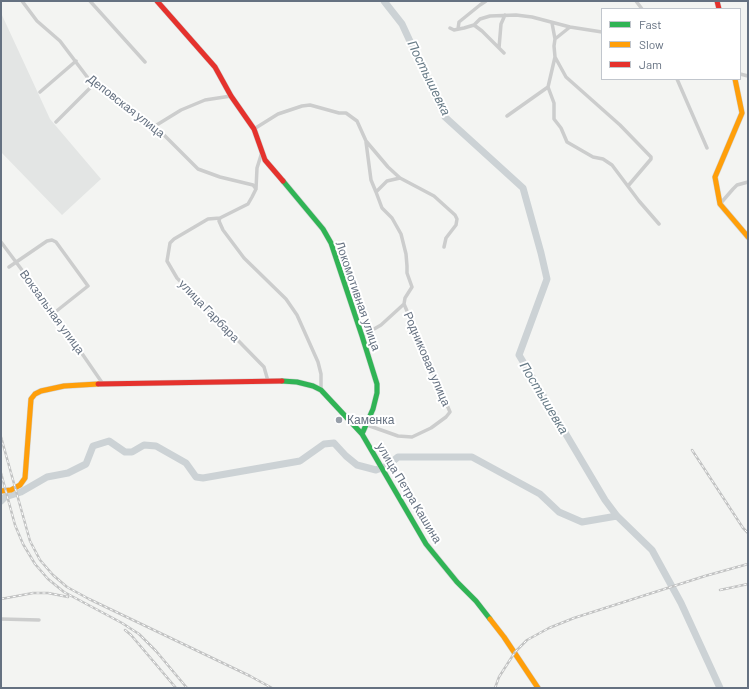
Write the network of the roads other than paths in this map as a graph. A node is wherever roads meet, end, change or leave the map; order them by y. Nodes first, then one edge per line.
1 (22, 1) edge
2 (90, 1) edge
3 (157, 1) edge
4 (486, 1) edge
5 (505, 15) junction
6 (552, 23) junction
7 (474, 25) junction
8 (570, 27) junction
9 (601, 27) edge
10 (450, 28) dead end
11 (458, 29) junction
12 (595, 30) junction
13 (601, 32) edge
14 (555, 39) junction
15 (499, 48) junction
16 (504, 53) dead end
17 (555, 57) junction
18 (76, 62) junction
19 (145, 62) dead end
20 (676, 80) edge
21 (735, 80) edge
22 (94, 84) junction
23 (548, 87) junction
24 (40, 92) dead end
25 (231, 96) junction
26 (507, 116) dead end
27 (56, 122) dead end
28 (155, 126) junction
29 (254, 129) junction
30 (366, 141) junction
31 (707, 148) dead end
32 (262, 152) junction
33 (400, 178) junction
34 (748, 182) edge
35 (628, 186) junction
36 (256, 189) junction
37 (376, 192) junction
38 (720, 204) junction
39 (220, 218) junction
40 (660, 224) dead end
41 (748, 237) edge
42 (1, 242) edge
43 (444, 247) dead end
44 (16, 262) junction
45 (9, 267) dead end
46 (404, 304) junction
47 (54, 313) junction
48 (362, 336) junction
49 (268, 381) junction
50 (103, 384) junction
51 (321, 390) junction
52 (367, 425) junction
53 (362, 434) junction
54 (1, 491) edge
55 (1, 619) edge
56 (39, 620) dead end
57 (538, 688) edge

1 - 18 street, Деповская улица
2 - 19 street
3 - 25 main road, Локомотивная улица
4 - 11 street
5 - 6 street
5 - 7 street
5 - 15 street
6 - 8 street
6 - 14 street
7 - 11 street
7 - 15 street
8 - 12 street
8 - 14 street
9 - 12 street
10 - 11 street
12 - 13 street
14 - 17 street
15 - 16 street
17 - 23 street
17 - 35 street
18 - 22 street, Деповская улица
18 - 24 street
20 - 31 street
21 - 38 main road
22 - 27 street
22 - 28 street, Деповская улица
23 - 26 street
23 - 35 street
25 - 28 street
25 - 29 main road, Локомотивная улица
28 - 36 street, Деповская улица
29 - 30 street
29 - 32 main road, Локомотивная улица
30 - 33 street
30 - 37 street, Родниковая улица
32 - 36 street
32 - 48 main road, Локомотивная улица
33 - 37 street
33 - 43 street
34 - 38 street
35 - 40 street
36 - 39 street
37 - 46 street, Родниковая улица
38 - 41 main road
39 - 49 street, улица Гарбара
39 - 51 street
42 - 44 street, Вокзальная улица
44 - 45 street
44 - 47 street, Вокзальная улица
44 - 47 street
46 - 48 street
46 - 52 street, Родниковая улица
47 - 50 street, Вокзальная улица
48 - 52 main road, Локомотивная улица
49 - 50 main road, улица Петра Кашина
49 - 51 main road, улица Петра Кашина
50 - 54 main road, улица Петра Кашина
51 - 53 main road, улица Петра Кашина
52 - 53 main road, Локомотивная улица
53 - 57 main road, улица Петра Кашина
55 - 56 street

